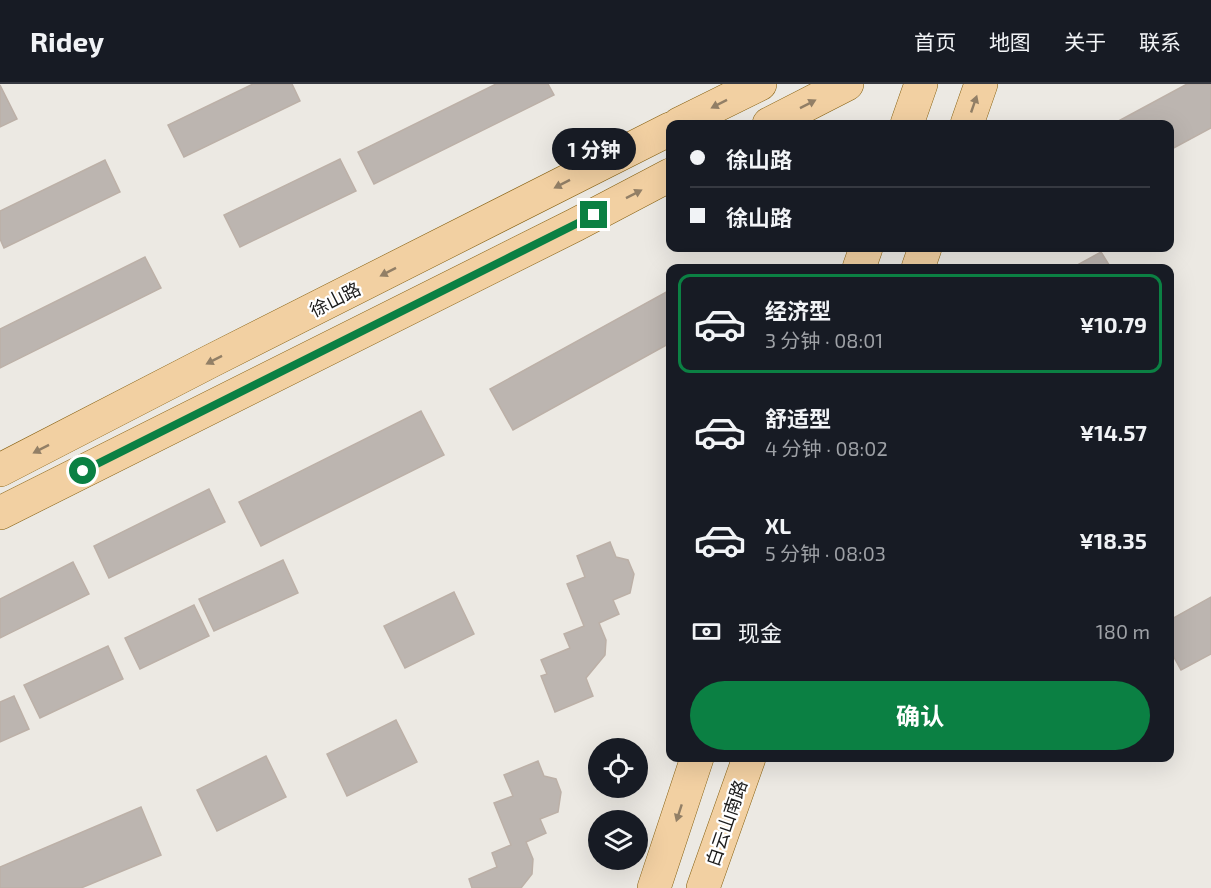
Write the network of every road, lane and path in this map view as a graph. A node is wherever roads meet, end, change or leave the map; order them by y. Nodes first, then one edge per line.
1 (760, 84) edge
2 (847, 84) edge
3 (921, 84) edge
4 (981, 84) edge
5 (687, 120) edge
6 (777, 120) edge
7 (908, 120) edge
8 (968, 120) edge
9 (666, 131) edge
10 (666, 178) edge
11 (0, 470) edge
12 (0, 513) edge
13 (696, 762) edge
14 (747, 762) edge
15 (654, 888) edge
16 (703, 888) edge

1 -> 5 main road
6 -> 2 main road
3 - 7 main road
8 -> 4 main road
9 -> 11 main road, 徐山路
12 -> 10 main road
13 -> 15 main road
14 - 16 main road, 白云山南路

